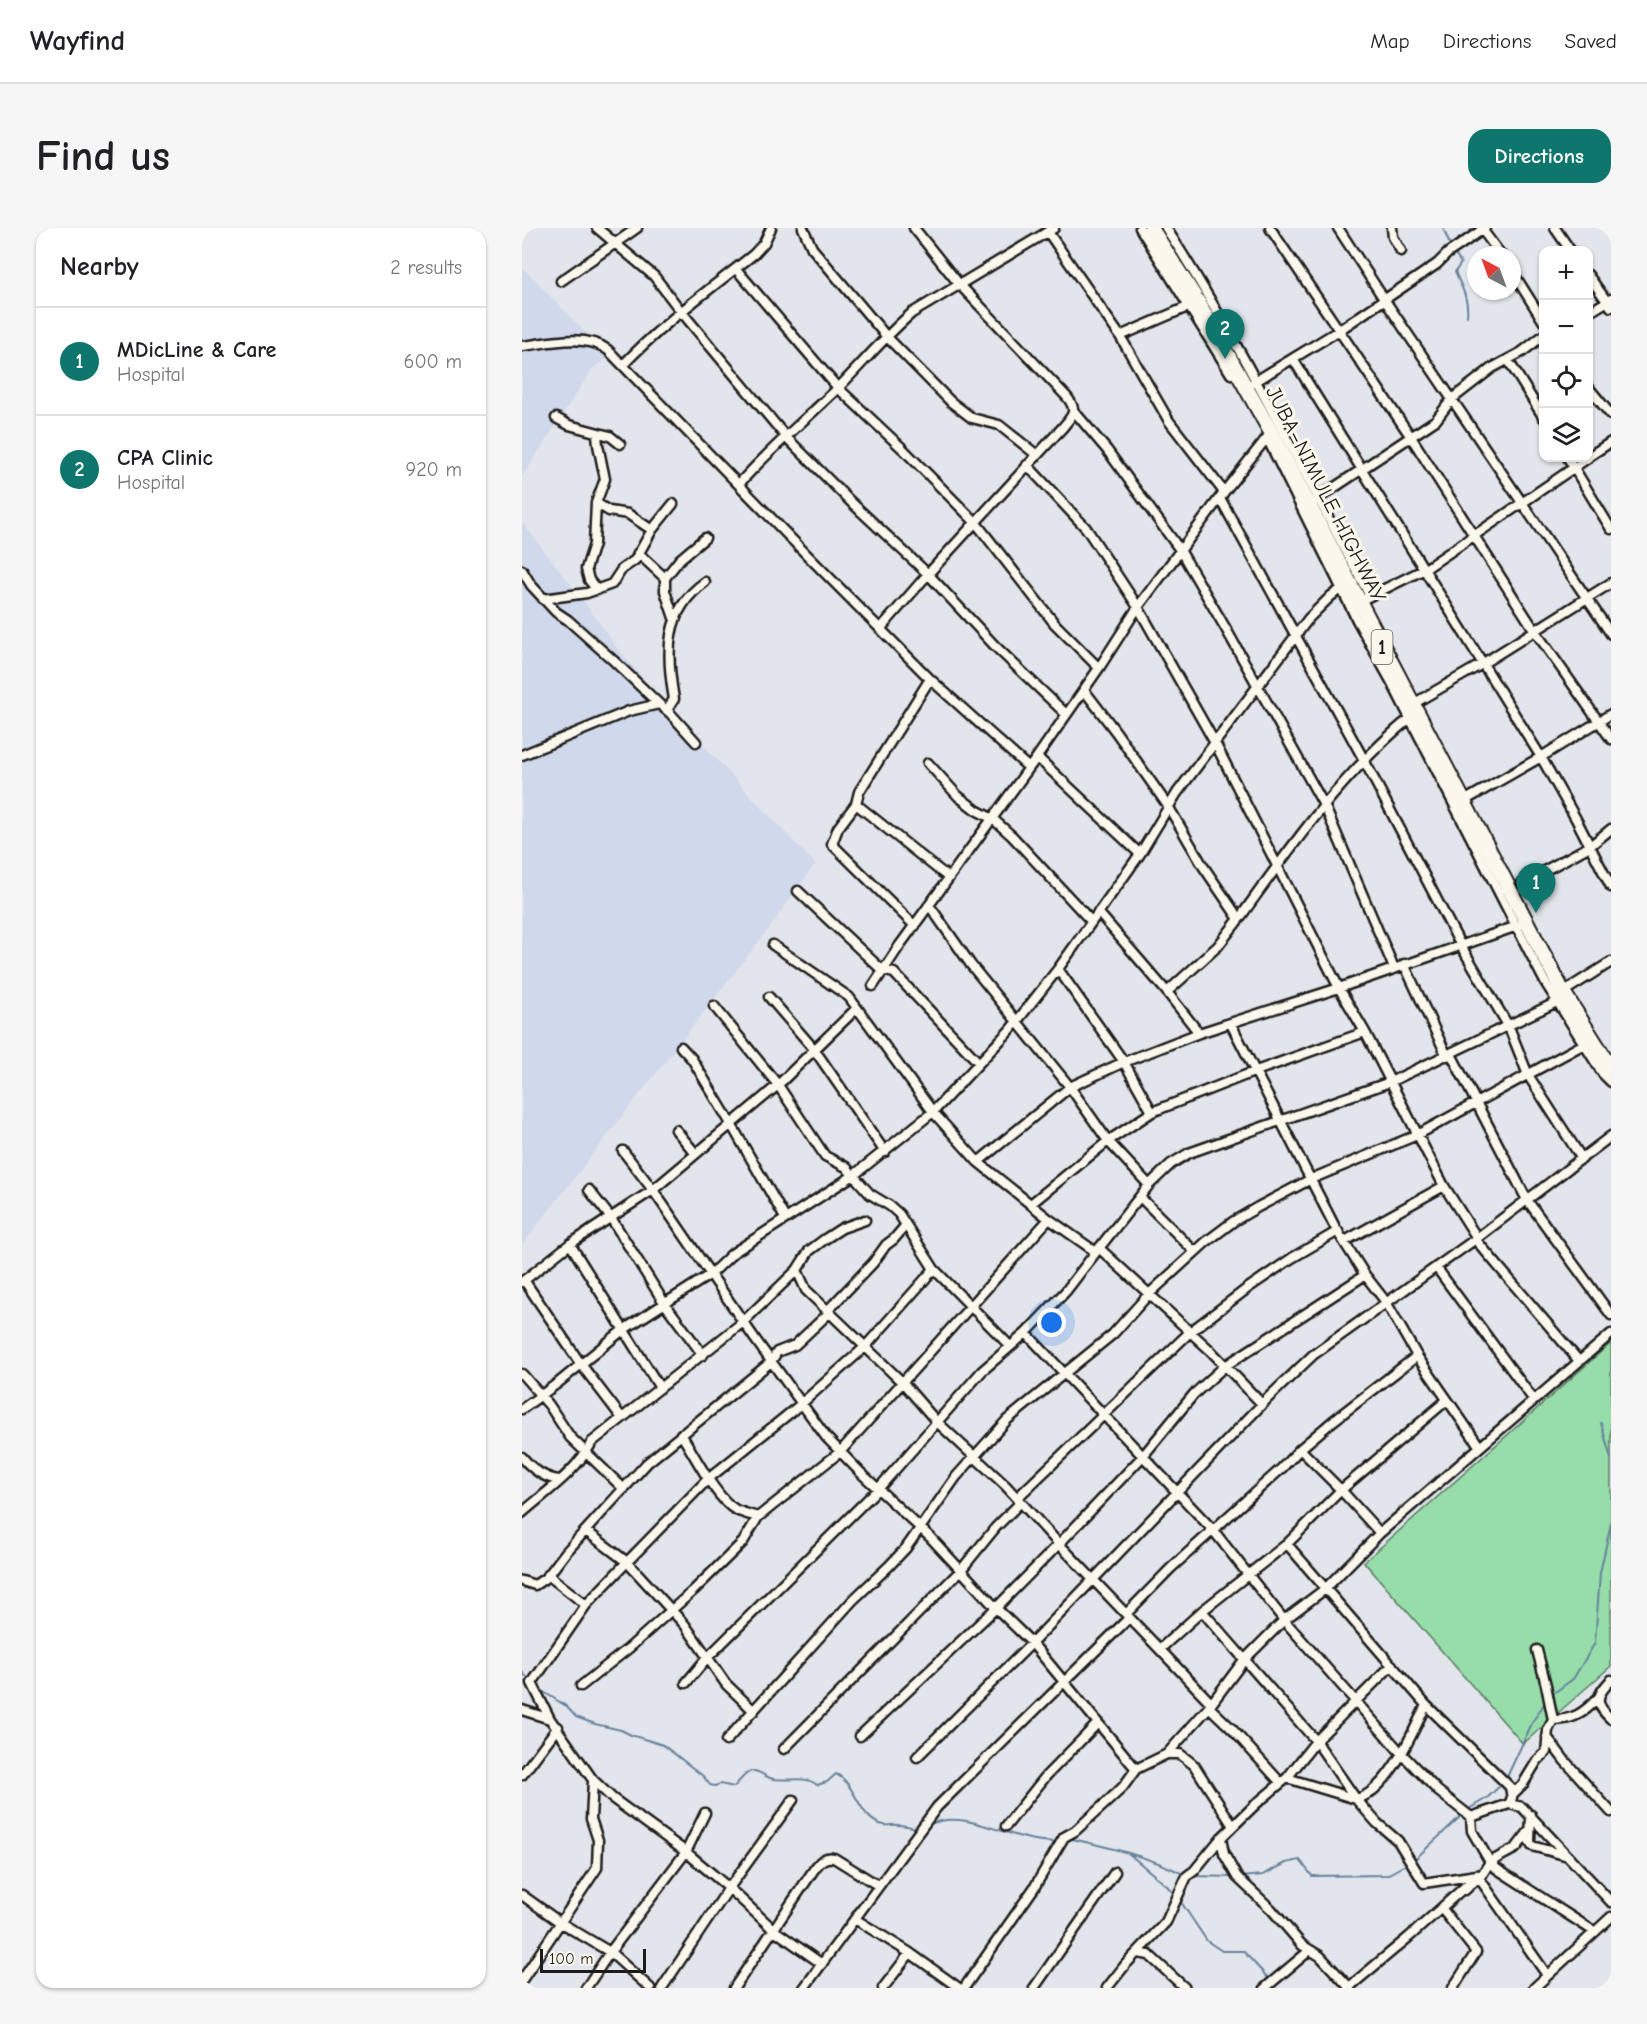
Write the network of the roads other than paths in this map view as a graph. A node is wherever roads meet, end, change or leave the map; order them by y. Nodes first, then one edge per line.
1 (597, 228) edge
2 (637, 228) edge
3 (771, 228) edge
4 (803, 228) edge
5 (914, 228) edge
6 (1140, 228) edge
7 (1151, 228) edge
8 (1166, 228) edge
9 (1269, 228) edge
10 (1338, 228) edge
11 (1392, 228) edge
12 (1555, 228) edge
13 (1483, 229) edge
14 (1051, 230) edge
15 (613, 243) junction
16 (1495, 246) edge
17 (1567, 246) edge
18 (1401, 251) dead end
19 (1183, 266) junction
20 (736, 269) junction
21 (561, 281) dead end
22 (1593, 281) edge
23 (959, 284) junction
24 (1521, 285) edge
25 (1384, 299) junction
26 (1610, 302) edge
27 (1193, 304) junction
28 (680, 310) junction
29 (1593, 310) edge
30 (1539, 314) edge
31 (1338, 331) junction
32 (1120, 336) junction
33 (887, 337) junction
34 (1539, 338) edge
35 (522, 346) edge
36 (1293, 359) junction
37 (1508, 360) junction
38 (623, 365) junction
39 (1251, 384) junction
40 (838, 388) junction
41 (1593, 393) edge
42 (1452, 399) junction
43 (1073, 410) junction
44 (1539, 410) edge
45 (1611, 416) edge
46 (556, 418) dead end
47 (597, 434) junction
48 (1269, 435) junction
49 (786, 437) junction
50 (1411, 437) junction
51 (1611, 442) edge
52 (620, 444) dead end
53 (1593, 454) edge
54 (1036, 455) junction
55 (1571, 462) edge
56 (1581, 462) edge
57 (1027, 465) junction
58 (1574, 467) junction
59 (1361, 469) junction
60 (739, 484) junction
61 (1222, 495) junction
62 (1313, 501) junction
63 (1522, 502) junction
64 (596, 503) junction
65 (673, 504) dead end
66 (976, 523) junction
67 (1611, 529) edge
68 (652, 530) junction
69 (1473, 536) junction
70 (705, 538) dead end
71 (1180, 550) junction
72 (638, 553) junction
73 (1425, 569) junction
74 (522, 570) edge
75 (928, 574) junction
76 (665, 578) junction
77 (705, 582) dead end
78 (1611, 584) edge
79 (1345, 586) junction
80 (597, 590) junction
81 (543, 599) junction
82 (1364, 599) junction
83 (1587, 599) junction
84 (1138, 607) junction
85 (674, 618) junction
86 (881, 628) junction
87 (1535, 631) junction
88 (1611, 634) edge
89 (1296, 636) junction
90 (1482, 664) junction
91 (1099, 668) junction
92 (930, 679) junction
93 (1257, 685) junction
94 (1084, 690) junction
95 (663, 707) junction
96 (1411, 711) junction
97 (1066, 714) junction
98 (1611, 714) edge
99 (1598, 722) junction
100 (1611, 739) edge
101 (696, 742) dead end
102 (1215, 743) junction
103 (522, 755) edge
104 (1037, 757) junction
105 (1541, 757) junction
106 (1364, 760) junction
107 (928, 763) dead end
108 (1029, 768) junction
109 (1464, 801) junction
110 (856, 804) junction
111 (1168, 806) junction
112 (1325, 807) junction
113 (993, 819) junction
114 (1611, 829) edge
115 (1590, 846) junction
116 (1140, 854) junction
117 (1277, 866) junction
118 (949, 878) junction
119 (1522, 883) dead end
120 (1611, 886) edge
121 (798, 891) dead end
122 (929, 905) junction
123 (1098, 912) junction
124 (1239, 919) junction
125 (1091, 921) junction
126 (1521, 924) junction
127 (915, 926) junction
128 (773, 945) dead end
129 (1461, 946) junction
130 (1611, 962) edge
131 (1404, 964) junction
132 (1394, 968) junction
133 (1058, 969) junction
134 (882, 970) junction
135 (873, 986) dead end
136 (1339, 987) junction
137 (1167, 992) junction
138 (769, 997) dead end
139 (1560, 997) junction
140 (714, 1006) dead end
141 (856, 1009) junction
142 (1017, 1021) junction
143 (1231, 1024) junction
144 (1509, 1027) junction
145 (1365, 1032) junction
146 (1199, 1033) junction
147 (1584, 1044) junction
148 (681, 1047) dead end
149 (814, 1049) junction
150 (1449, 1055) junction
151 (1124, 1062) junction
152 (979, 1063) junction
153 (1611, 1068) edge
154 (1256, 1071) junction
155 (1528, 1075) junction
156 (1390, 1082) junction
157 (1611, 1082) edge
158 (778, 1085) junction
159 (1070, 1087) junction
160 (1478, 1103) junction
161 (933, 1112) junction
162 (1152, 1112) junction
163 (1279, 1120) junction
164 (731, 1124) junction
165 (676, 1130) dead end
166 (1417, 1135) junction
167 (1611, 1136) edge
168 (1108, 1141) junction
169 (623, 1151) dead end
170 (885, 1152) junction
171 (695, 1153) junction
172 (1582, 1159) junction
173 (978, 1162) junction
174 (854, 1174) junction
175 (1311, 1179) junction
176 (1149, 1185) junction
177 (1444, 1186) junction
178 (589, 1190) dead end
179 (653, 1190) junction
180 (1141, 1198) junction
181 (1527, 1200) junction
182 (1032, 1203) junction
183 (611, 1218) junction
184 (785, 1218) junction
185 (1049, 1219) junction
186 (865, 1220) dead end
187 (906, 1225) junction
188 (1338, 1231) junction
189 (1476, 1239) junction
190 (1345, 1241) junction
191 (570, 1244) junction
192 (1097, 1250) junction
193 (1195, 1252) junction
194 (1436, 1267) junction
195 (934, 1269) junction
196 (797, 1270) junction
197 (711, 1274) junction
198 (1365, 1275) junction
199 (523, 1281) edge
200 (1149, 1294) junction
201 (1386, 1302) junction
202 (665, 1304) junction
203 (970, 1308) junction
204 (828, 1314) junction
205 (1611, 1315) edge
206 (743, 1322) junction
207 (623, 1330) junction
208 (1190, 1332) junction
209 (1026, 1333) junction
210 (1611, 1334) edge
211 (1010, 1346) junction
212 (865, 1347) junction
213 (703, 1355) junction
214 (1417, 1356) junction
215 (1579, 1361) junction
216 (771, 1362) junction
217 (580, 1363) junction
218 (1225, 1366) junction
219 (522, 1374) edge
220 (1065, 1375) junction
221 (903, 1383) junction
222 (660, 1388) junction
223 (542, 1395) junction
224 (1533, 1399) junction
225 (1447, 1400) junction
226 (801, 1404) junction
227 (1262, 1404) junction
228 (522, 1409) edge
229 (1104, 1415) junction
230 (622, 1418) junction
231 (936, 1421) junction
232 (681, 1434) junction
233 (1480, 1447) junction
234 (1300, 1449) junction
235 (840, 1452) junction
236 (586, 1454) junction
237 (522, 1456) edge
238 (974, 1456) junction
239 (1143, 1456) junction
240 (708, 1479) junction
241 (559, 1480) junction
242 (878, 1489) junction
243 (624, 1490) junction
244 (1341, 1490) junction
245 (1178, 1492) junction
246 (1019, 1500) junction
247 (522, 1513) edge
248 (759, 1517) junction
249 (919, 1528) junction
250 (1213, 1530) junction
251 (586, 1531) junction
252 (1380, 1533) junction
253 (1059, 1544) junction
254 (1287, 1544) junction
255 (627, 1562) junction
256 (961, 1570) junction
257 (1248, 1574) junction
258 (548, 1575) junction
259 (1093, 1579) junction
260 (522, 1581) edge
261 (1325, 1589) junction
262 (586, 1605) junction
263 (996, 1608) junction
264 (672, 1610) junction
265 (1202, 1611) junction
266 (1128, 1616) junction
267 (1284, 1620) junction
268 (1032, 1643) junction
269 (1160, 1649) junction
270 (1537, 1650) dead end
271 (707, 1658) junction
272 (1244, 1660) junction
273 (1392, 1665) junction
274 (1611, 1680) edge
275 (686, 1683) dead end
276 (1065, 1683) junction
277 (581, 1686) dead end
278 (1597, 1699) junction
279 (1356, 1701) junction
280 (1210, 1705) junction
281 (1426, 1705) junction
282 (522, 1710) edge
283 (754, 1711) junction
284 (550, 1719) junction
285 (1611, 1719) edge
286 (1553, 1720) junction
287 (1097, 1724) junction
288 (558, 1727) junction
289 (860, 1736) dead end
290 (1547, 1736) junction
291 (726, 1741) dead end
292 (1316, 1741) junction
293 (784, 1749) dead end
294 (1167, 1754) junction
295 (1402, 1754) junction
296 (917, 1757) dead end
297 (1136, 1769) junction
298 (522, 1775) edge
299 (593, 1780) junction
300 (1284, 1780) junction
301 (1512, 1794) junction
302 (793, 1800) dead end
303 (1356, 1800) junction
304 (1509, 1804) junction
305 (1611, 1812) edge
306 (705, 1813) dead end
307 (1531, 1815) junction
308 (1471, 1817) junction
309 (1006, 1826) dead end
310 (1233, 1826) junction
311 (1530, 1830) junction
312 (1221, 1838) junction
313 (686, 1852) junction
314 (1569, 1856) junction
315 (1490, 1862) junction
316 (1114, 1872) dead end
317 (1477, 1875) junction
318 (879, 1886) junction
319 (729, 1888) junction
320 (522, 1894) edge
321 (1611, 1902) edge
322 (1442, 1909) junction
323 (1611, 1917) edge
324 (855, 1919) junction
325 (561, 1923) junction
326 (774, 1930) junction
327 (1595, 1932) junction
328 (1309, 1951) junction
329 (610, 1952) junction
330 (910, 1953) junction
331 (1138, 1953) junction
332 (822, 1965) junction
333 (1547, 1975) junction
334 (522, 1980) edge
335 (586, 1988) edge
336 (650, 1988) edge
337 (662, 1988) edge
338 (734, 1988) edge
339 (804, 1988) edge
340 (883, 1988) edge
341 (959, 1988) edge
342 (964, 1988) edge
343 (1034, 1988) edge
344 (1107, 1988) edge
345 (1185, 1988) edge
346 (1265, 1988) edge
347 (1349, 1988) edge
348 (1453, 1988) edge
349 (1534, 1988) edge

1 - 15 street
2 - 15 street
3 - 20 street
4 - 33 street
5 - 23 street
6 - 27 street
7 - 19 main road, JUBA–NIMULE HIGHWAY / 1
8 - 19 street
9 - 31 street
10 - 25 street
11 - 18 street
12 - 17 street
13 - 16 street
13 - 25 street
14 - 23 street
14 - 32 street
15 - 21 street
15 - 28 street
19 - 27 main road, JUBA–NIMULE HIGHWAY / 1
19 - 39 street
20 - 28 street
20 - 40 street
22 - 26 street
23 - 33 street
23 - 43 street
24 - 30 street
25 - 31 street
25 - 42 street
26 - 29 street
27 - 32 street
27 - 39 main road, JUBA–NIMULE HIGHWAY / 1
27 - 48 street
28 - 38 street
28 - 49 street
31 - 36 street
31 - 50 street
32 - 61 street
33 - 40 street
33 - 54 street
34 - 37 street
35 - 38 street
36 - 39 street
36 - 59 street
37 - 42 street
37 - 44 street
38 - 60 street
39 - 48 main road, JUBA–NIMULE HIGHWAY / 1
39 - 62 street
40 - 49 street
40 - 66 street
41 - 45 street
42 - 50 street
42 - 63 street
43 - 54 street
43 - 71 street
46 - 47 street
47 - 52 street
47 - 64 street
48 - 61 street
48 - 62 main road, JUBA–NIMULE HIGHWAY / 1
48 - 79 street
49 - 60 street
49 - 75 street
50 - 59 street
50 - 69 street
51 - 53 street
54 - 57 street
55 - 58 street
56 - 58 street
57 - 66 street
57 - 84 street
58 - 63 street
58 - 67 street
59 - 62 street
59 - 73 street
60 - 86 street
61 - 71 street
61 - 89 street
62 - 79 main road, JUBA–NIMULE HIGHWAY / 1
62 - 82 street
63 - 69 street
63 - 83 street
64 - 68 street
64 - 80 street
65 - 68 street
66 - 75 street
66 - 91 street
68 - 72 street
69 - 73 street
69 - 87 street
70 - 76 street
71 - 84 street
71 - 93 street
72 - 76 street
72 - 80 street
73 - 82 street
73 - 90 street
74 - 81 street
75 - 86 street
75 - 97 street
76 - 85 street
77 - 85 street
78 - 83 street
79 - 82 main road, JUBA–NIMULE HIGHWAY / 1
79 - 89 street
79 - 96 street
80 - 81 street
81 - 95 street
82 - 96 main road, JUBA–NIMULE HIGHWAY / 1
83 - 87 street
83 - 88 street
84 - 91 street
84 - 102 street
85 - 95 street
86 - 92 street
87 - 90 street
87 - 99 street
89 - 93 street
89 - 106 street
90 - 96 street
90 - 105 street
91 - 94 street
92 - 108 street
92 - 110 street
93 - 102 street
93 - 112 street
94 - 97 street
94 - 111 street
95 - 101 street
95 - 103 street
96 - 106 street
96 - 109 main road, JUBA–NIMULE HIGHWAY / 1
96 - 126 street
97 - 104 street
98 - 99 street
99 - 100 street
99 - 105 street
102 - 111 street
102 - 117 street
104 - 108 street
104 - 116 street
105 - 109 street
105 - 115 street
106 - 112 street
106 - 129 street
107 - 113 street
108 - 113 street
109 - 126 main road, JUBA–NIMULE HIGHWAY / 1
110 - 118 street
110 - 127 street
111 - 116 street
111 - 124 street
112 - 117 street
112 - 132 street
113 - 118 street
113 - 125 street
114 - 115 street
115 - 119 street
115 - 120 street
116 - 123 street
117 - 124 street
117 - 136 street
118 - 122 street
121 - 134 street
122 - 127 street
122 - 142 street
123 - 125 street
123 - 137 street
124 - 137 street
125 - 133 street
126 - 129 street
126 - 139 main road, JUBA–NIMULE HIGHWAY / 1
127 - 134 street
128 - 141 street
129 - 131 street
129 - 144 street
130 - 139 street
131 - 132 street
131 - 150 street
132 - 136 street
133 - 142 street
133 - 151 street
134 - 135 street
134 - 152 street
136 - 143 street
136 - 145 street
137 - 146 street
138 - 149 street
139 - 144 street
139 - 147 street
139 - 153 main road, JUBA–NIMULE HIGHWAY / 1
140 - 158 street
141 - 149 street
141 - 161 street
142 - 152 street
142 - 159 street
143 - 146 street
143 - 154 street
144 - 150 street
144 - 155 street
145 - 154 street
145 - 156 street
146 - 151 street
147 - 155 street
147 - 157 street
148 - 164 street
149 - 158 street
149 - 170 street
150 - 156 street
150 - 160 street
151 - 159 street
151 - 162 street
152 - 161 street
154 - 162 street
154 - 163 street
155 - 160 street
155 - 172 street
156 - 163 street
156 - 166 street
158 - 164 street
158 - 174 street
159 - 168 street
159 - 173 street
160 - 166 street
160 - 181 street
161 - 170 street
161 - 173 street
162 - 168 street
163 - 175 street
163 - 176 street
164 - 171 street
164 - 184 street
165 - 171 street
166 - 175 street
166 - 177 street
167 - 172 street
168 - 176 street
168 - 182 street
169 - 179 street
170 - 174 street
171 - 179 street
172 - 181 street
173 - 182 street
174 - 184 street
174 - 187 street
175 - 188 street
175 - 193 street
176 - 180 street
177 - 189 street
177 - 190 street
178 - 183 street
179 - 183 street
179 - 197 street
180 - 192 street
180 - 193 street
181 - 189 street
181 - 205 street
182 - 185 street
183 - 191 street
183 - 202 street
184 - 197 street
185 - 192 street
185 - 203 street
186 - 196 street
187 - 195 street
187 - 204 street
188 - 190 street
188 - 208 street
189 - 194 street
189 - 215 street
190 - 198 street
191 - 199 street
191 - 207 street
192 - 200 street
192 - 209 street
193 - 200 street
194 - 201 street
194 - 224 street
195 - 203 street
195 - 212 street
196 - 204 street
196 - 206 street
197 - 202 street
197 - 206 street
198 - 201 street
198 - 218 street
199 - 217 street
200 - 208 street
200 - 220 street
201 - 214 street
201 - 227 street
202 - 207 street
202 - 213 street
203 - 211 street
203 - 221 street
204 - 212 street
204 - 216 street
206 - 213 street
206 - 216 street
207 - 217 street
207 - 222 street
208 - 218 street
208 - 229 street
209 - 211 street
209 - 220 street
210 - 215 street
211 - 231 street
212 - 221 street
212 - 226 street
213 - 222 street
214 - 225 street
214 - 234 street
215 - 224 street
216 - 226 street
216 - 232 street
217 - 223 street
217 - 230 street
218 - 227 street
218 - 239 street
219 - 223 street
220 - 229 street
220 - 238 street
221 - 231 street
221 - 235 street
222 - 230 street
223 - 228 street
223 - 236 street
224 - 233 street
225 - 233 street
225 - 244 street
226 - 235 street
226 - 240 street
227 - 245 street
229 - 239 street
229 - 246 street
230 - 236 street
231 - 238 street
231 - 242 street
232 - 240 street
232 - 243 street
233 - 252 street
234 - 244 street
234 - 250 street
235 - 242 street
235 - 248 street
236 - 241 street
236 - 243 street
237 - 241 street
238 - 246 street
238 - 249 street
239 - 245 street
239 - 253 street
240 - 248 street
240 - 255 street
241 - 247 street
242 - 249 street
242 - 271 street
243 - 251 street
244 - 252 street
244 - 254 street
245 - 250 street
245 - 259 street
246 - 253 street
246 - 256 street
248 - 264 street
249 - 256 street
249 - 283 street
250 - 257 street
250 - 266 street
251 - 255 street
251 - 258 street
252 - 261 street
253 - 259 street
253 - 263 street
254 - 257 street
254 - 261 street
255 - 262 street
255 - 264 street
256 - 263 street
256 - 293 street
257 - 265 street
257 - 267 street
258 - 260 street
258 - 262 street
259 - 266 street
259 - 268 street
261 - 267 street
261 - 273 street
262 - 284 street
263 - 268 street
263 - 289 street
264 - 271 street
264 - 277 street
265 - 269 street
265 - 272 street
266 - 269 street
266 - 276 street
267 - 272 street
267 - 279 street
268 - 276 street
268 - 296 street
269 - 280 street
270 - 286 street
271 - 275 street
271 - 283 street
272 - 280 street
272 - 292 street
273 - 279 street
273 - 281 street
274 - 278 street
276 - 287 street
276 - 318 street
278 - 285 street
278 - 286 street
279 - 292 street
279 - 295 street
280 - 294 street
280 - 300 street
281 - 295 street
281 - 301 street
282 - 284 street
283 - 291 street
284 - 288 street
286 - 290 street
287 - 297 street
287 - 309 street
288 - 298 street
288 - 299 street
290 - 301 street
290 - 305 street
292 - 300 street
292 - 303 street
294 - 297 street
294 - 310 street
295 - 303 street
295 - 308 street
297 - 342 street
299 - 313 street
299 - 325 street
300 - 303 street
300 - 310 street
301 - 304 street
302 - 319 street
303 - 317 street
304 - 307 street
304 - 308 street
306 - 313 street
307 - 311 street
307 - 314 street
308 - 315 street
310 - 312 street
311 - 314 street
311 - 315 street
312 - 328 street
312 - 331 street
313 - 319 street
313 - 329 street
314 - 321 street
315 - 317 street
315 - 327 street
316 - 343 street
317 - 322 street
317 - 333 street
318 - 324 street
318 - 326 street
319 - 326 street
319 - 337 street
320 - 325 street
322 - 347 street
322 - 348 street
323 - 327 street
324 - 330 street
324 - 332 street
325 - 329 street
325 - 334 street
326 - 332 street
326 - 338 street
327 - 333 street
328 - 346 street
328 - 347 street
329 - 335 street
329 - 336 street
330 - 340 street
330 - 341 street
331 - 344 street
331 - 345 street
332 - 339 street
333 - 349 street

